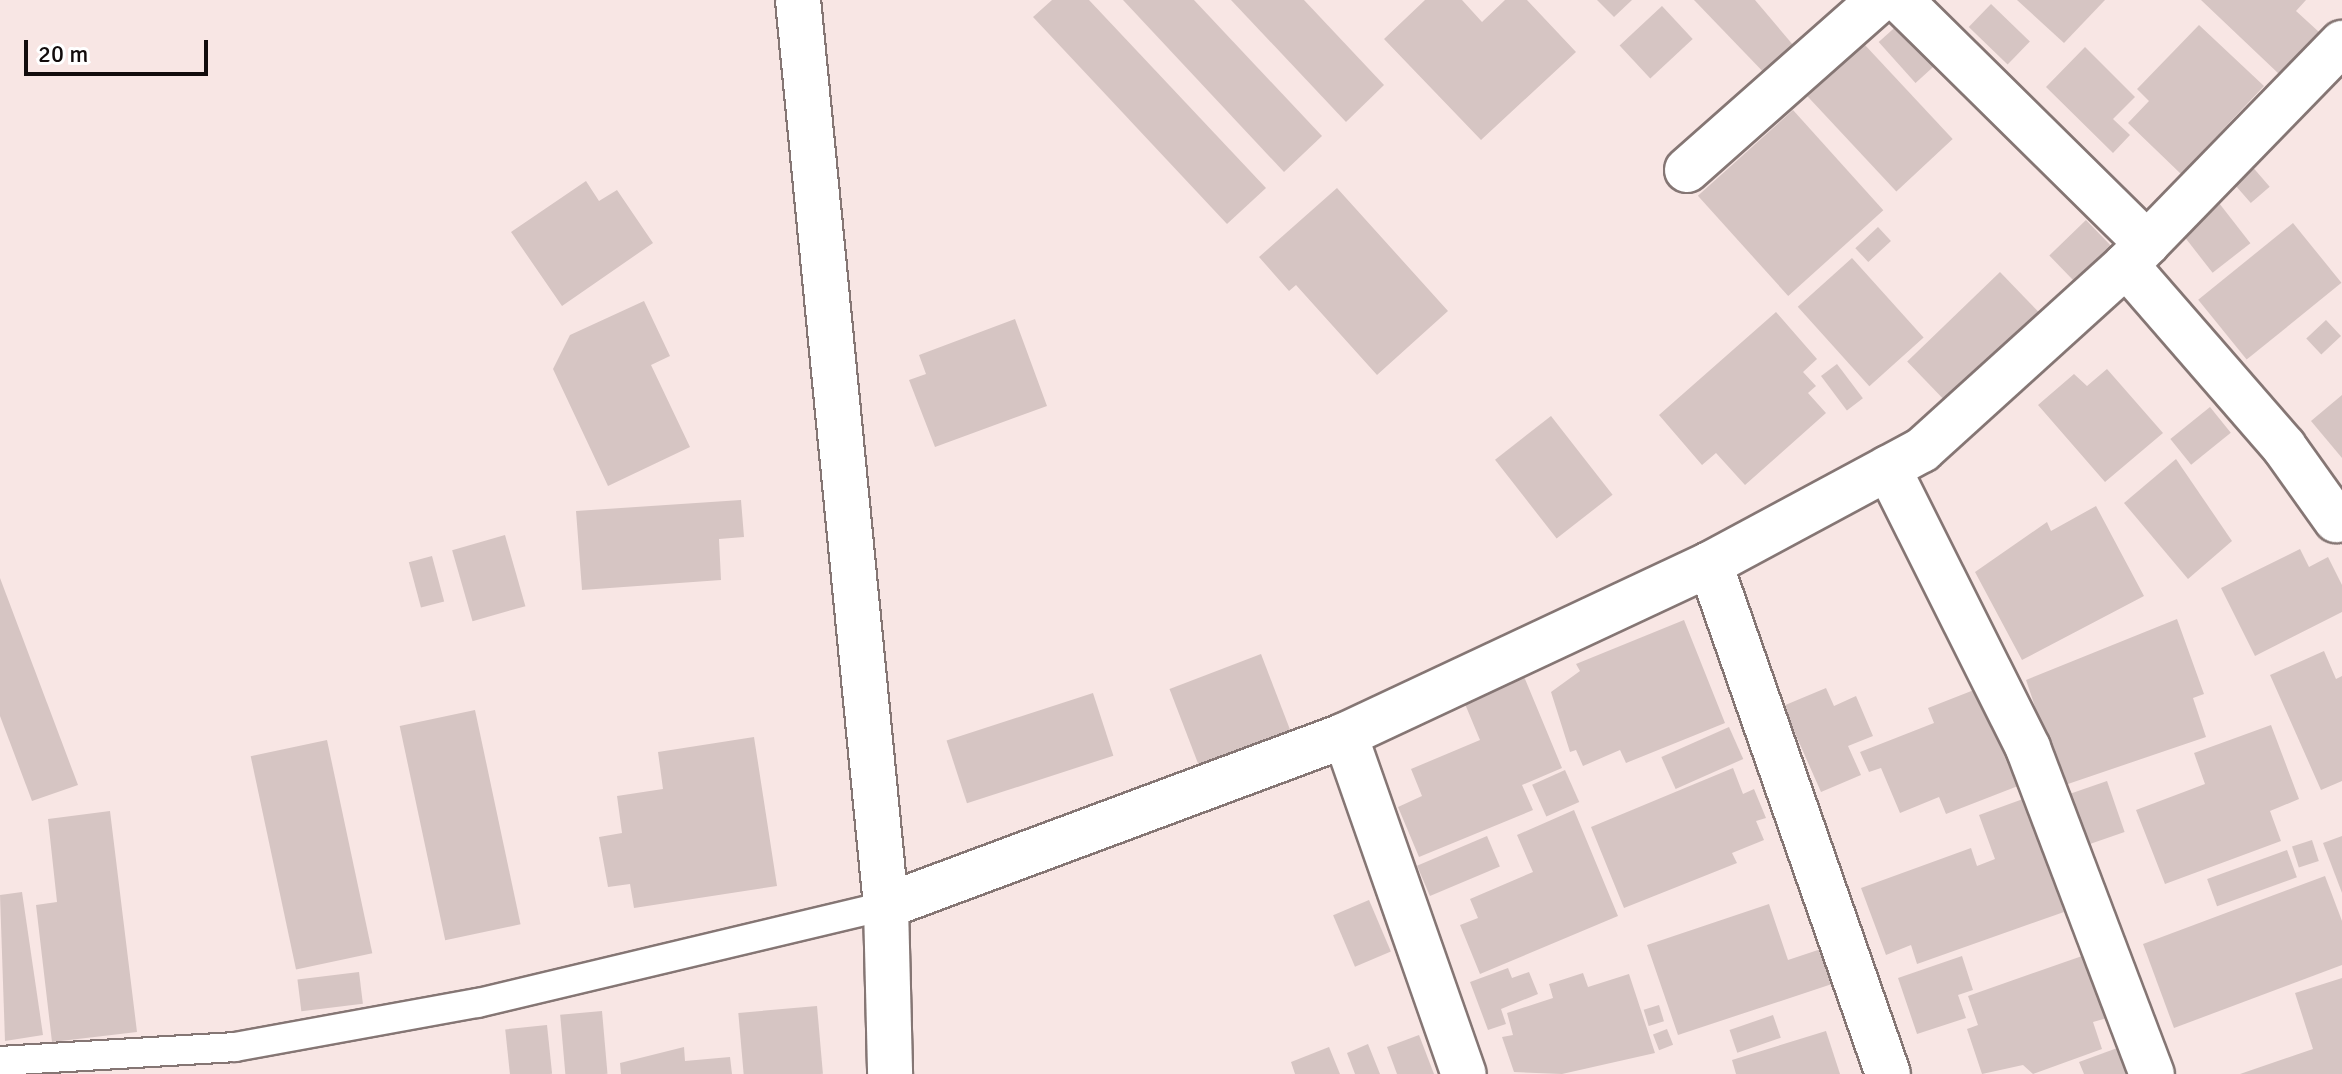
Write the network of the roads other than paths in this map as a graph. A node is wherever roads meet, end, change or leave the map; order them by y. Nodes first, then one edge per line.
1 (798, 0) edge
2 (1879, 0) edge
3 (1900, 0) edge
4 (2342, 43) edge
5 (1687, 170) dead end
6 (2137, 254) junction
7 (1888, 468) junction
8 (2336, 520) dead end
9 (1710, 564) junction
10 (1345, 735) junction
11 (886, 906) junction
12 (0, 1061) edge
13 (890, 1074) edge
14 (1464, 1074) edge
15 (1888, 1074) edge
16 (2152, 1074) edge

1 - 11 street
2 - 5 street
3 - 6 street
4 - 6 street
6 - 7 street
6 - 8 street
7 - 9 street
7 - 16 street
9 - 10 street
9 - 15 street
10 - 11 street
10 - 14 street
11 - 12 lane
11 - 13 street

